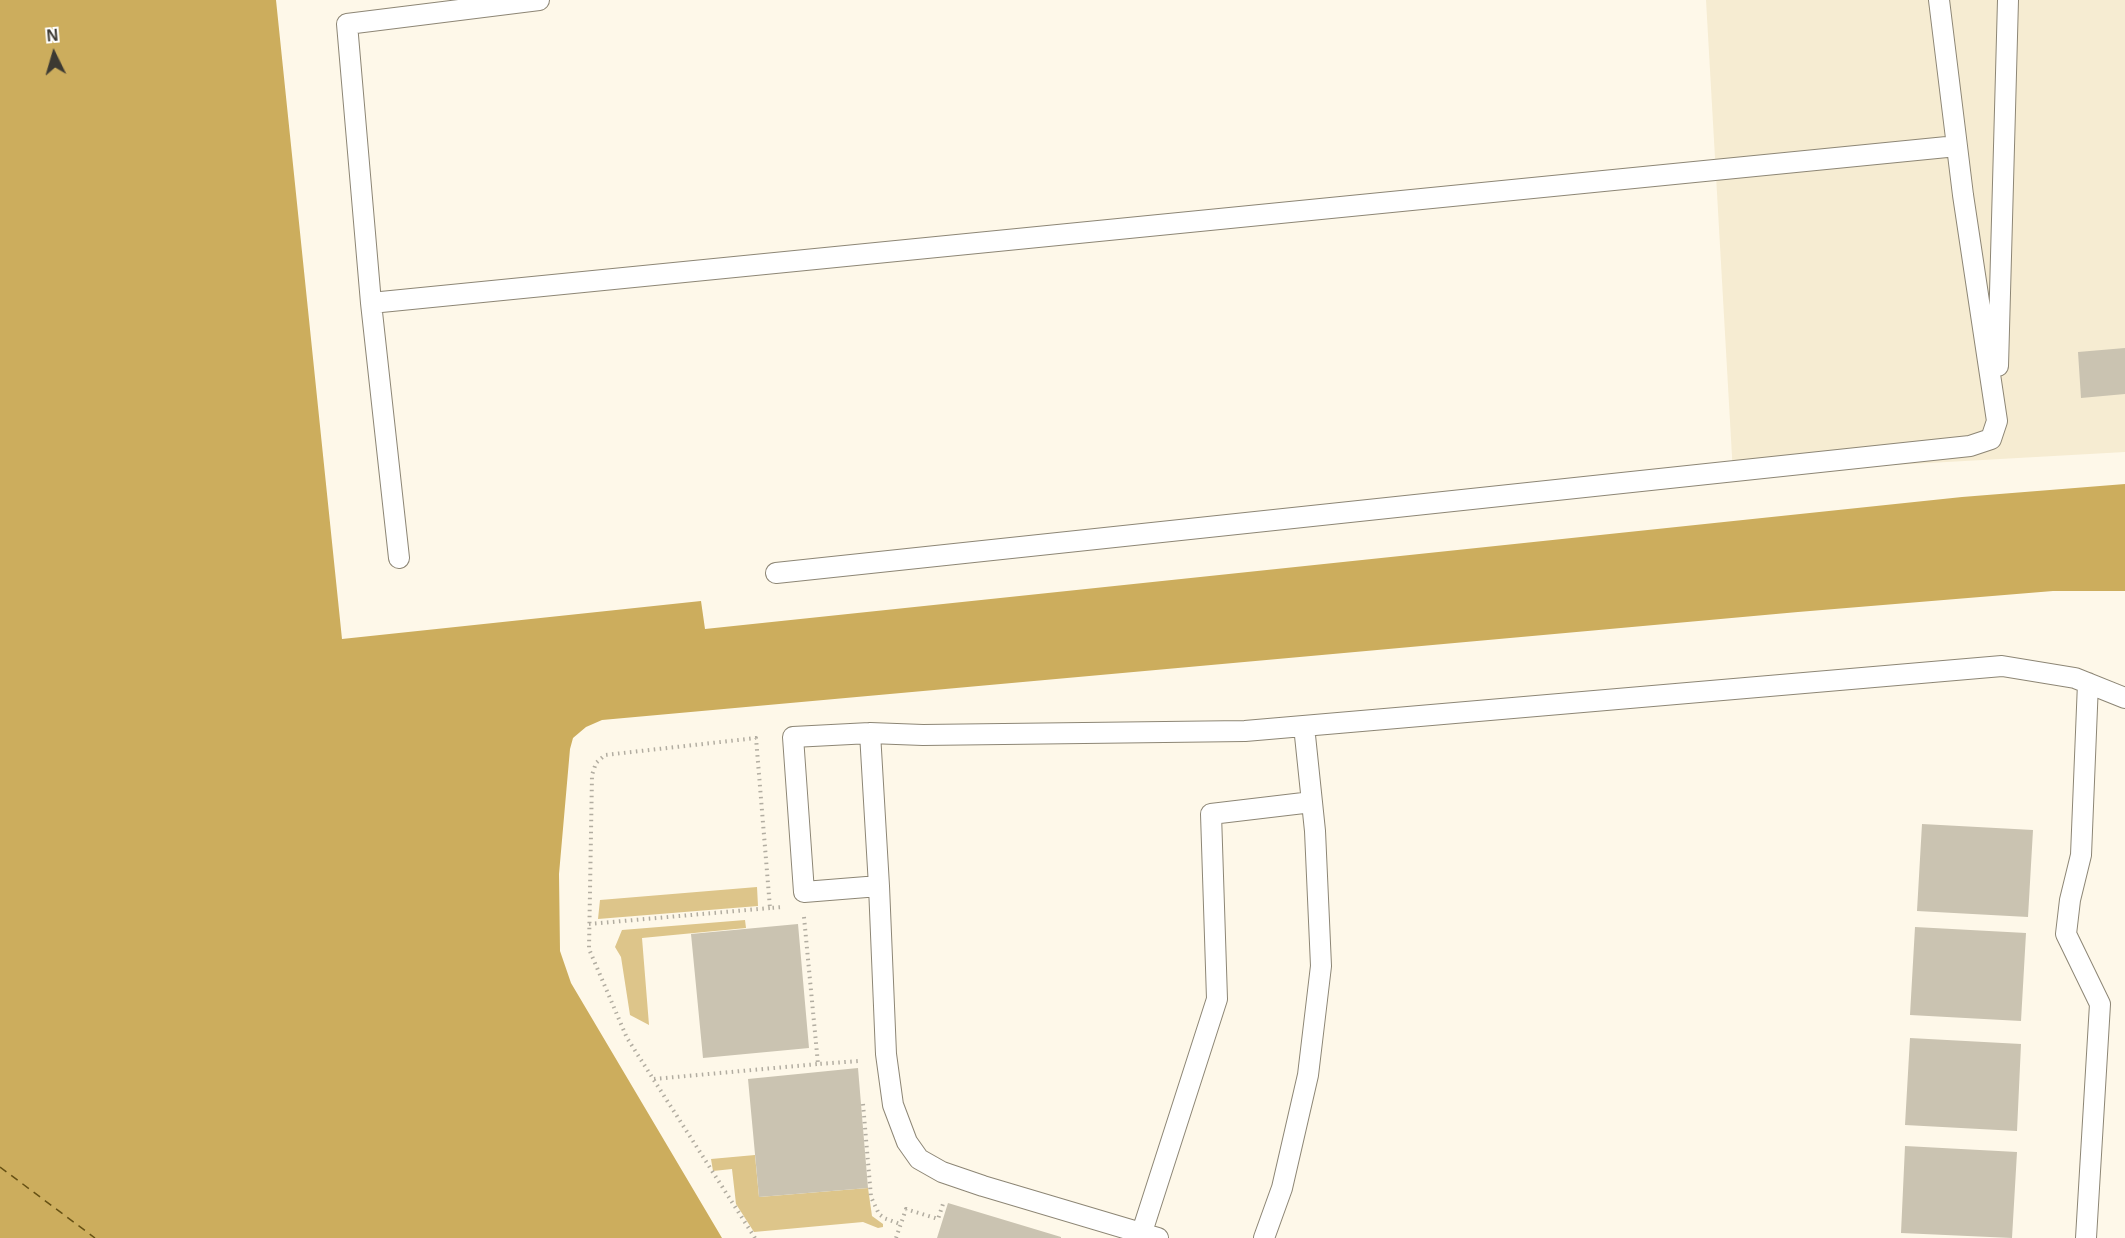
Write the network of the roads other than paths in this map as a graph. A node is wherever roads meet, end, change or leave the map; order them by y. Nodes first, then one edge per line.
1 (540, 0) edge
2 (1939, 0) edge
3 (2008, 0) edge
4 (1957, 146) junction
5 (371, 303) junction
6 (1996, 421) junction
7 (399, 558) dead end
8 (776, 573) dead end
9 (2088, 683) junction
10 (2125, 698) edge
11 (1304, 726) junction
12 (870, 733) junction
13 (1312, 802) junction
14 (879, 886) junction
15 (1150, 1235) edge
16 (1264, 1238) edge
17 (2086, 1238) edge

1 - 5 lane
2 - 4 lane
3 - 6 lane
4 - 5 lane
4 - 6 lane
5 - 7 lane
6 - 8 lane
9 - 10 lane
9 - 11 lane
9 - 17 lane
11 - 12 lane
11 - 13 lane
12 - 14 lane
12 - 14 lane
13 - 15 lane
13 - 16 lane
14 - 15 lane

